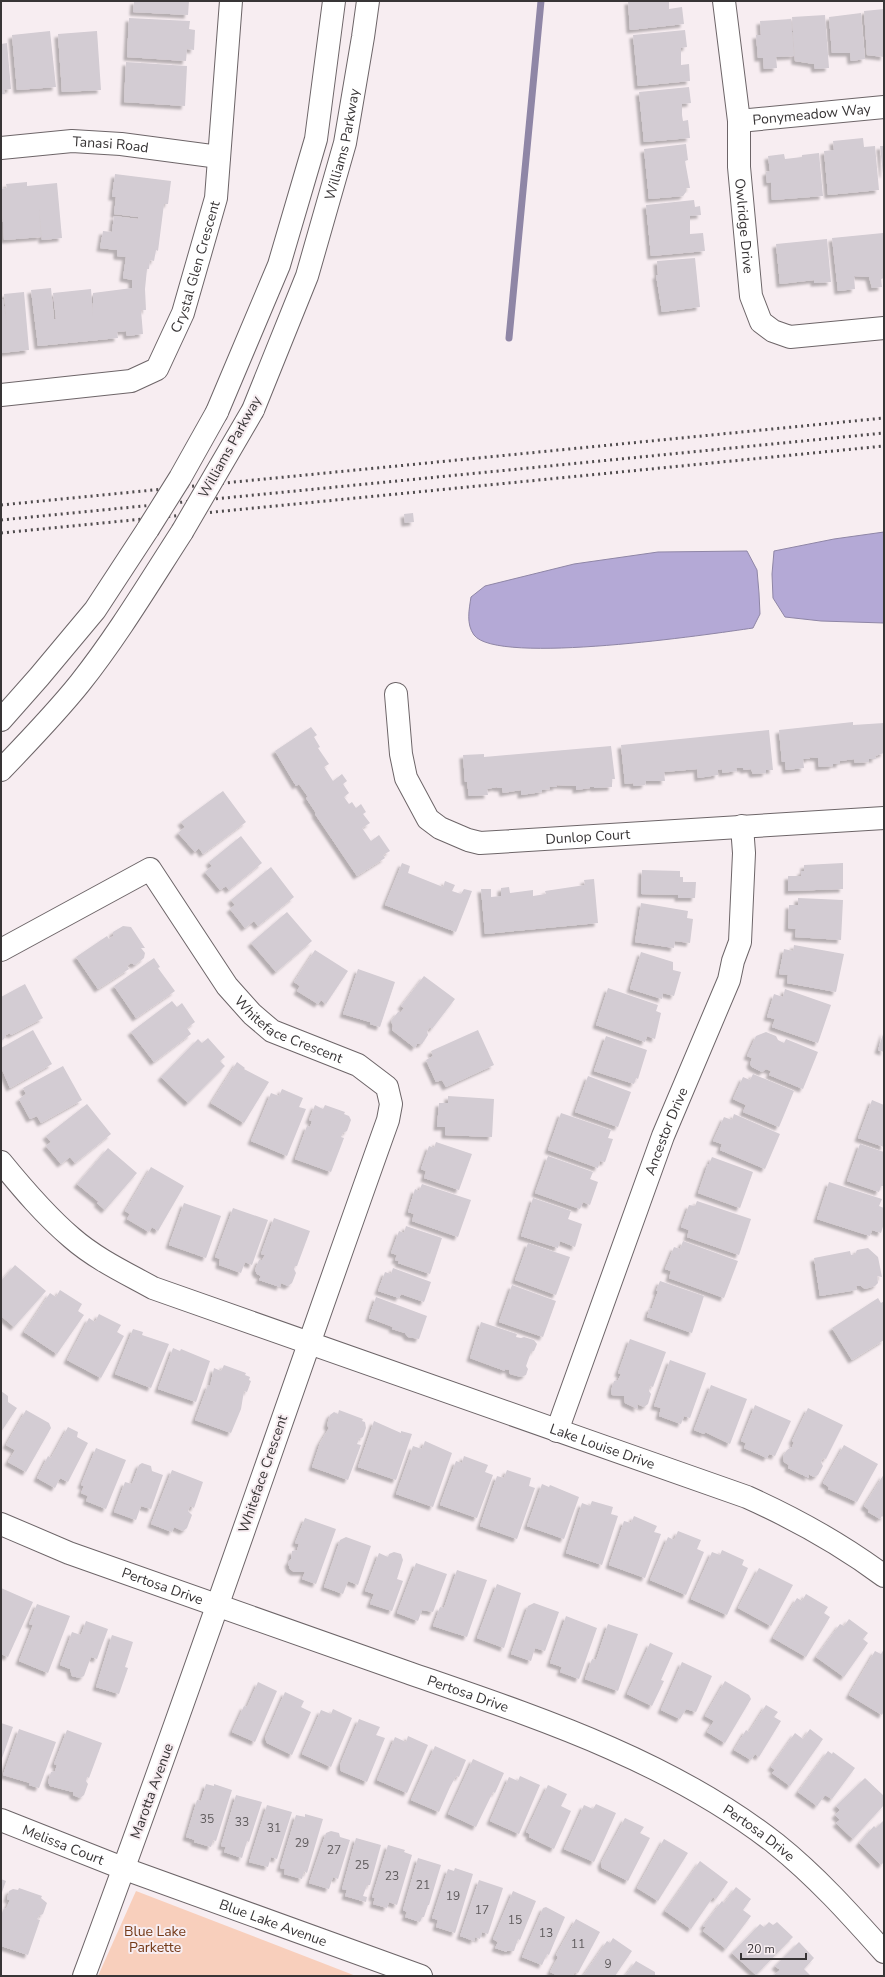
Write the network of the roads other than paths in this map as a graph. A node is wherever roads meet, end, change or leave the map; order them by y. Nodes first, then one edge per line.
1 (231, 1) edge
2 (334, 1) edge
3 (368, 1) edge
4 (724, 1) edge
5 (884, 107) edge
6 (739, 120) junction
7 (1, 148) edge
8 (219, 158) junction
9 (884, 328) edge
10 (1, 395) edge
11 (396, 694) dead end
12 (1, 720) edge
13 (1, 770) edge
14 (884, 818) edge
15 (742, 826) junction
16 (1, 950) edge
17 (1, 1162) edge
18 (308, 1344) junction
19 (557, 1431) junction
20 (1, 1524) edge
21 (884, 1576) edge
22 (218, 1605) junction
23 (1, 1820) edge
24 (125, 1869) junction
25 (884, 1952) edge
26 (84, 1976) edge
27 (421, 1976) edge

1 - 8 street, Crystal Glen Crescent
2 - 12 street, Williams Parkway, bridge
3 - 13 street, Williams Parkway, bridge
4 - 6 street, Owlridge Drive
5 - 6 street, Ponymeadow Way
6 - 9 street, Owlridge Drive
7 - 8 street, Tanasi Road
8 - 10 street, Crystal Glen Crescent
11 - 15 street, Dunlop Court
14 - 15 street, Dunlop Court
15 - 19 street, Ancestor Drive
16 - 18 street, Whiteface Crescent
17 - 18 street
18 - 19 street, Lake Louise Drive
18 - 22 street, Whiteface Crescent
19 - 21 street, Lake Louise Drive
20 - 22 street, Pertosa Drive
22 - 24 street, Marotta Avenue
22 - 25 street, Pertosa Drive
23 - 24 street, Melissa Court
24 - 26 street, Marotta Avenue
24 - 27 street, Blue Lake Avenue

